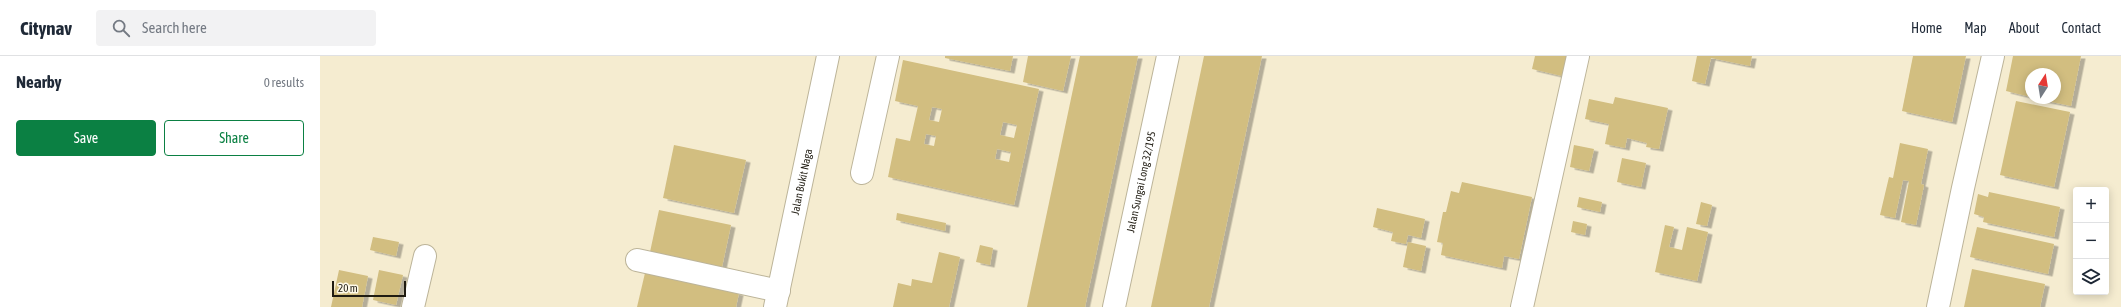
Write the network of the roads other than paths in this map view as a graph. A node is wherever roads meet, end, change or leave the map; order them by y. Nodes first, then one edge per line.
1 (828, 56) edge
2 (888, 56) edge
3 (1168, 56) edge
4 (1578, 56) edge
5 (1993, 56) edge
6 (862, 173) dead end
7 (426, 256) dead end
8 (637, 260) dead end
9 (777, 299) edge
10 (413, 307) edge
11 (1114, 307) edge
12 (1522, 307) edge
13 (1938, 307) edge

1 - 9 street, Jalan Bukit Naga
2 - 6 street
3 - 11 street, Jalan Sungai Long 32/195
4 - 12 street
5 - 13 street
7 - 10 street
8 - 9 street

